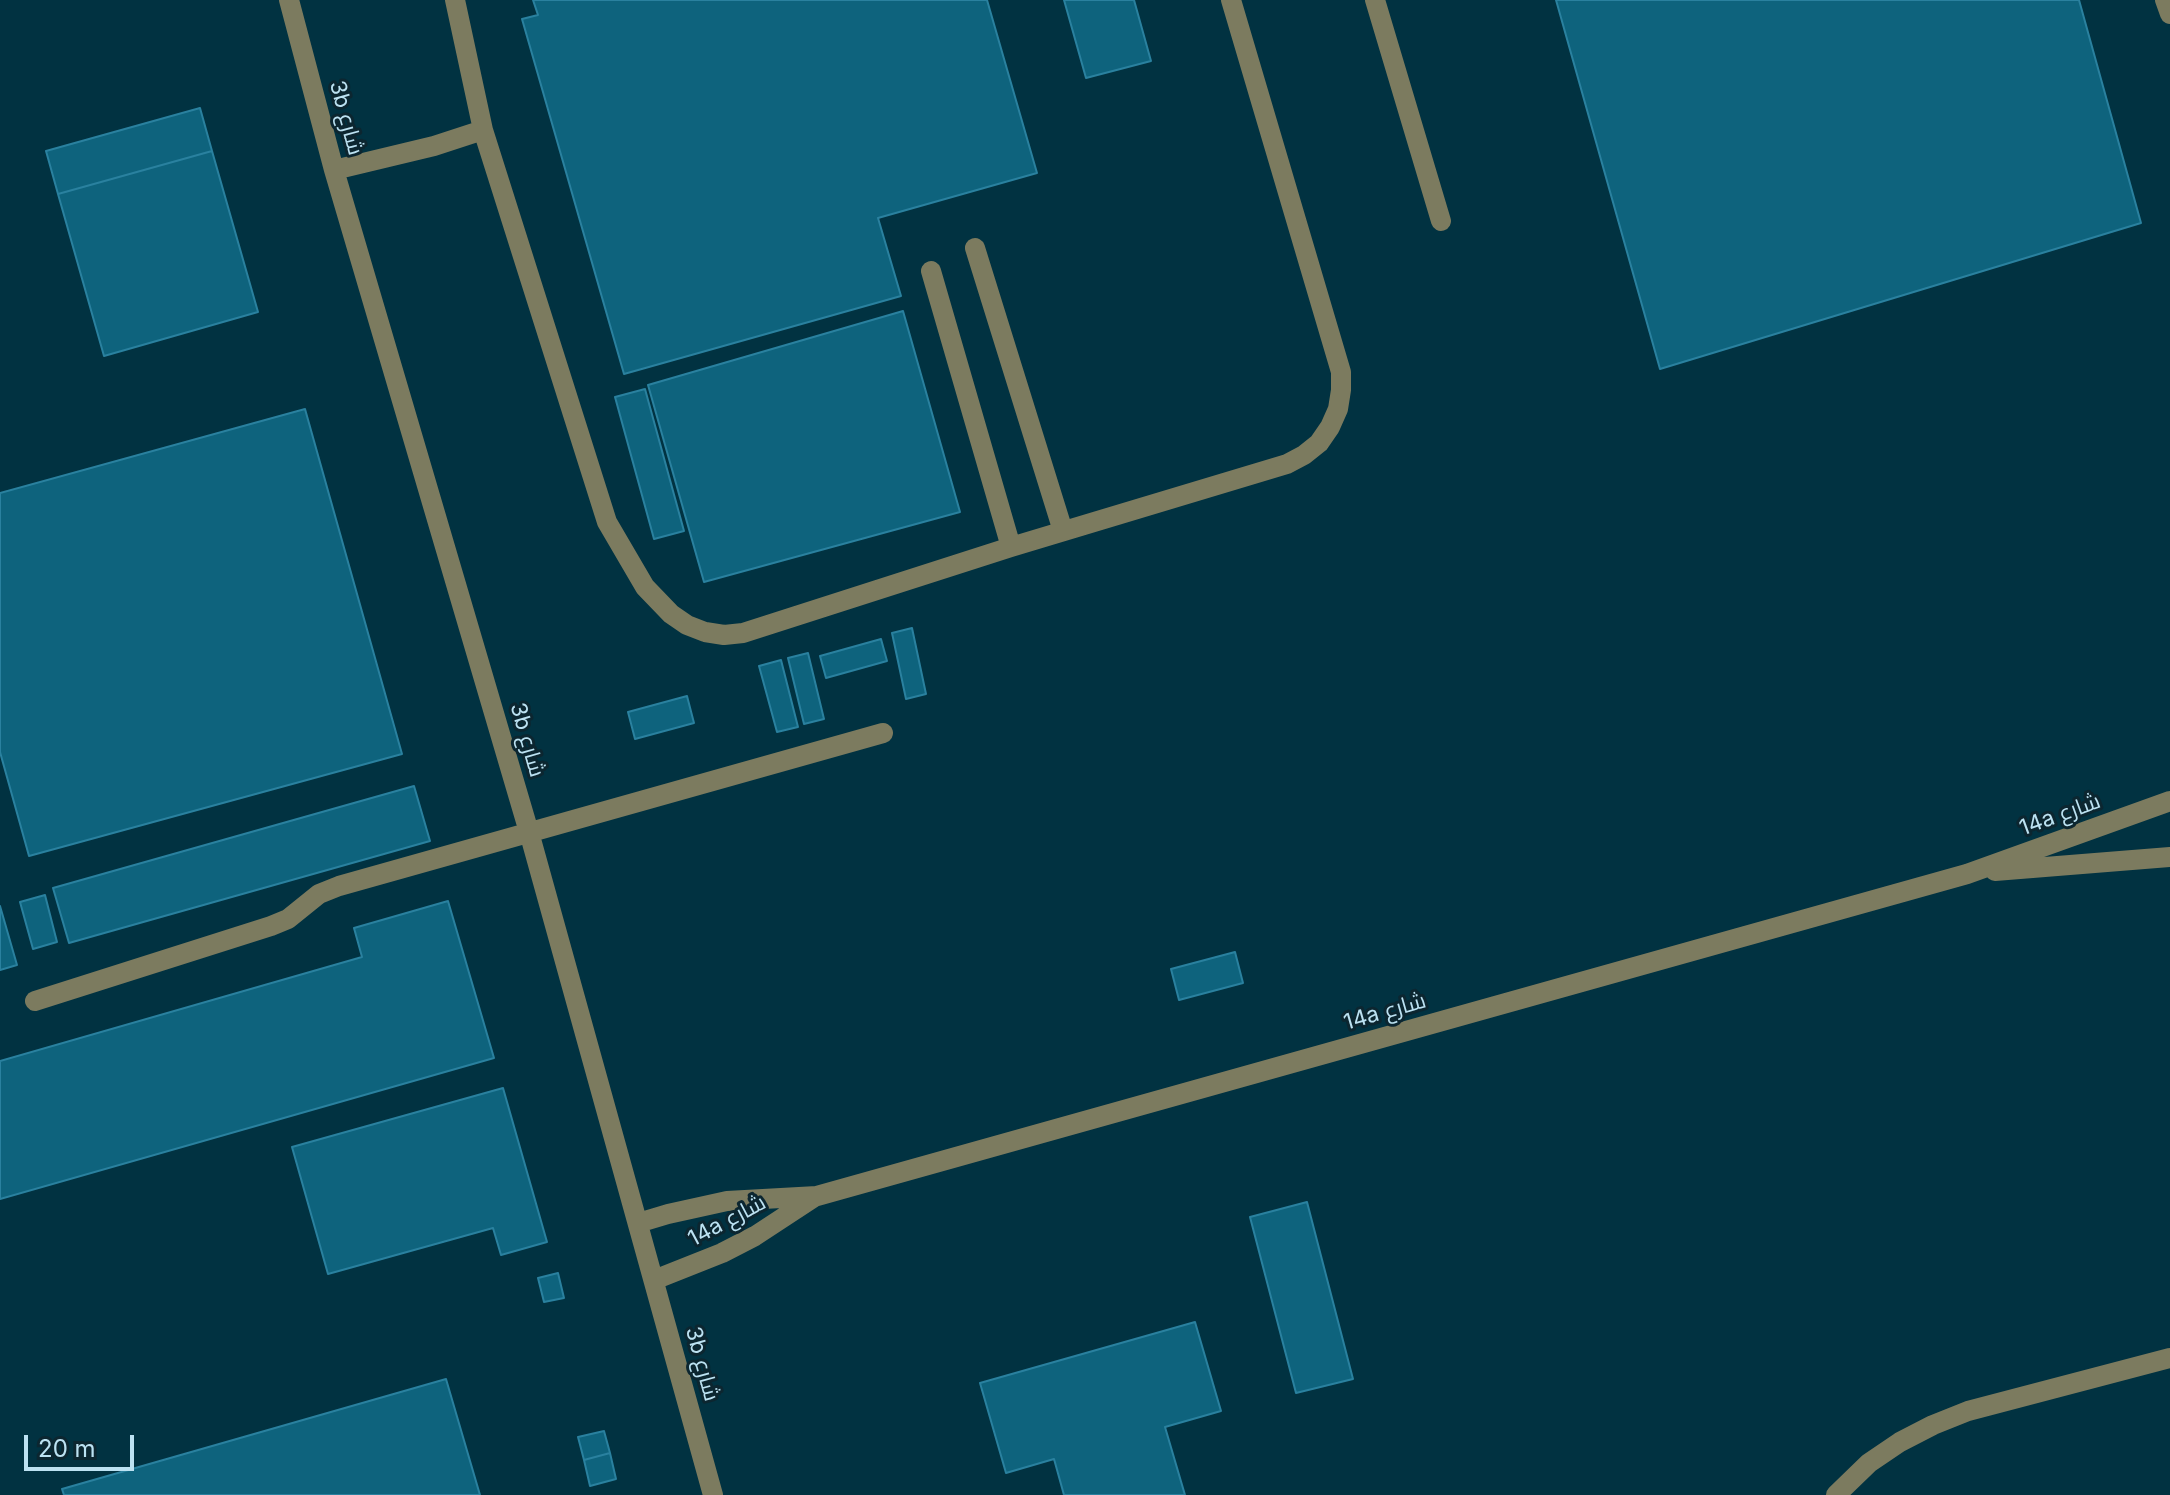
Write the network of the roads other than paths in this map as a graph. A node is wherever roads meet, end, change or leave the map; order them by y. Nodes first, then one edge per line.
1 (289, 0) edge
2 (455, 0) edge
3 (1231, 0) edge
4 (1375, 0) edge
5 (2165, 0) edge
6 (2170, 14) edge
7 (483, 130) junction
8 (334, 170) junction
9 (1441, 221) dead end
10 (975, 248) dead end
11 (931, 271) dead end
12 (1063, 531) junction
13 (1011, 547) junction
14 (883, 733) dead end
15 (2170, 801) edge
16 (529, 832) junction
17 (2170, 857) edge
18 (1967, 874) junction
19 (35, 1001) dead end
20 (817, 1196) junction
21 (638, 1223) junction
22 (654, 1280) junction
23 (2170, 1358) edge
24 (713, 1495) edge
25 (1836, 1495) edge

1 - 8 street, 3b شارع
2 - 7 street
3 - 12 street
4 - 9 street
5 - 6 street
7 - 8 street
7 - 13 street
8 - 16 street, 3b شارع
10 - 12 street
11 - 13 street
12 - 13 street
14 - 16 street
15 - 18 street, 14a شارع
16 - 19 street
16 - 21 street, 3b شارع
17 - 18 street, 14a شارع
18 - 20 street, 14a شارع
20 - 21 street, 14a شارع
20 - 22 street, 14a شارع
21 - 22 street, 3b شارع
22 - 24 street, 3b شارع
23 - 25 street

